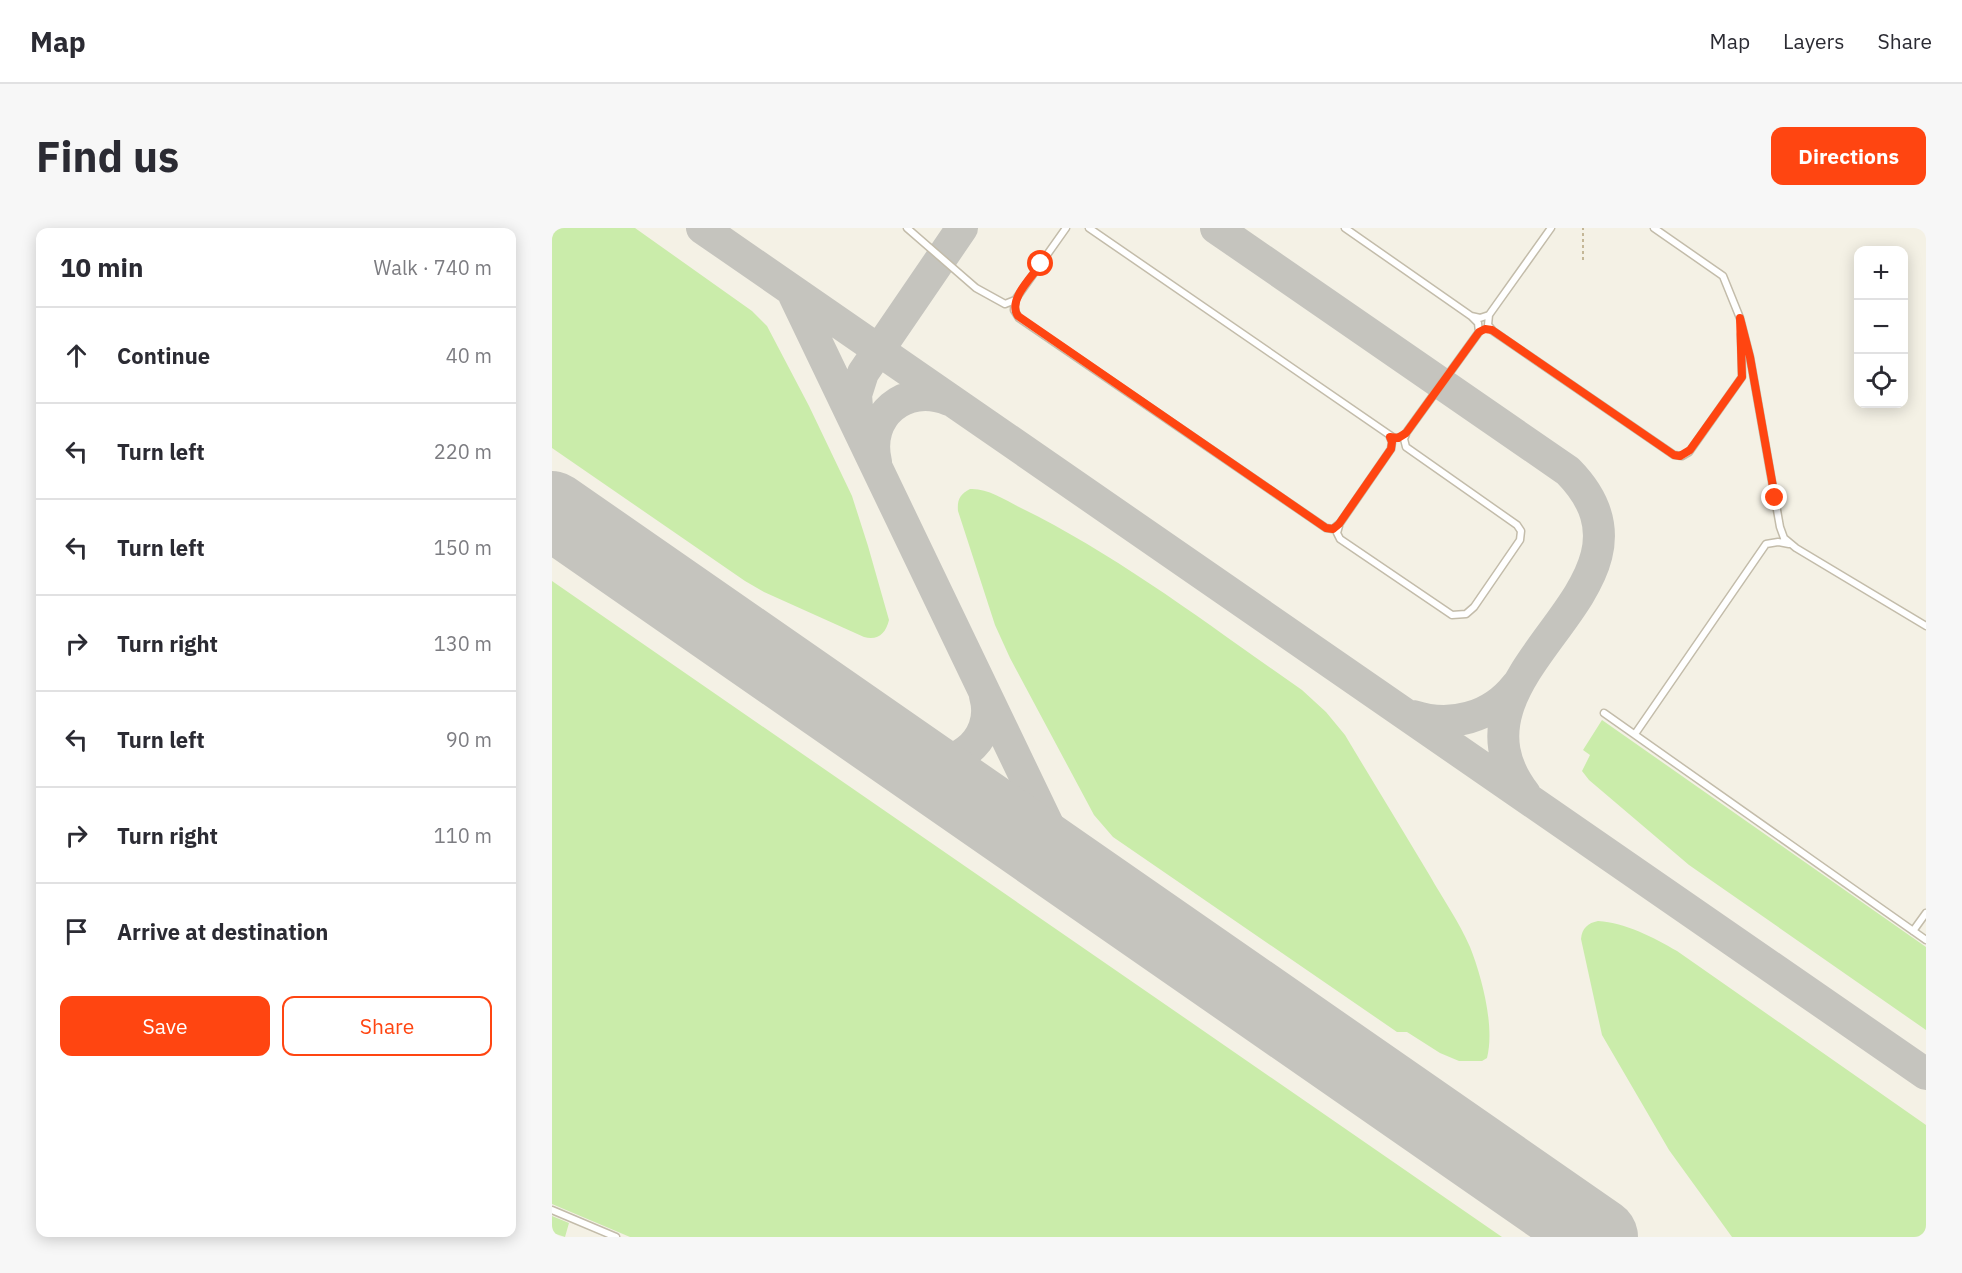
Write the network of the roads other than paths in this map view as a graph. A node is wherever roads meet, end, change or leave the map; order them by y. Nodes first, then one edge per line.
1 (907, 228) edge
2 (1066, 228) edge
3 (1089, 228) edge
4 (1345, 228) edge
5 (1551, 228) edge
6 (1654, 228) edge
7 (1015, 300) junction
8 (1489, 315) junction
9 (1471, 316) junction
10 (1740, 318) junction
11 (1479, 332) junction
12 (1494, 332) junction
13 (1406, 433) junction
14 (1390, 437) junction
15 (1408, 448) junction
16 (1391, 449) junction
17 (1340, 523) junction
18 (1794, 547) junction
19 (1926, 627) edge
20 (1604, 713) dead end
21 (1635, 734) junction
22 (1926, 913) edge
23 (1913, 931) junction
24 (1926, 940) edge
25 (552, 1210) edge
26 (615, 1237) edge

1 - 7 lane
2 - 7 lane
3 - 14 lane
4 - 9 lane
5 - 8 lane
6 - 10 lane
7 - 17 lane
8 - 9 lane
8 - 12 lane
9 - 11 lane
10 - 12 lane
10 - 18 lane
11 - 12 lane
11 - 13 lane
13 - 14 lane
13 - 15 lane
14 - 16 lane
15 - 16 lane
15 - 17 lane
16 - 17 lane
18 - 19 lane
18 - 21 lane
20 - 21 lane
21 - 23 lane
22 - 23 lane
23 - 24 lane
25 - 26 lane

